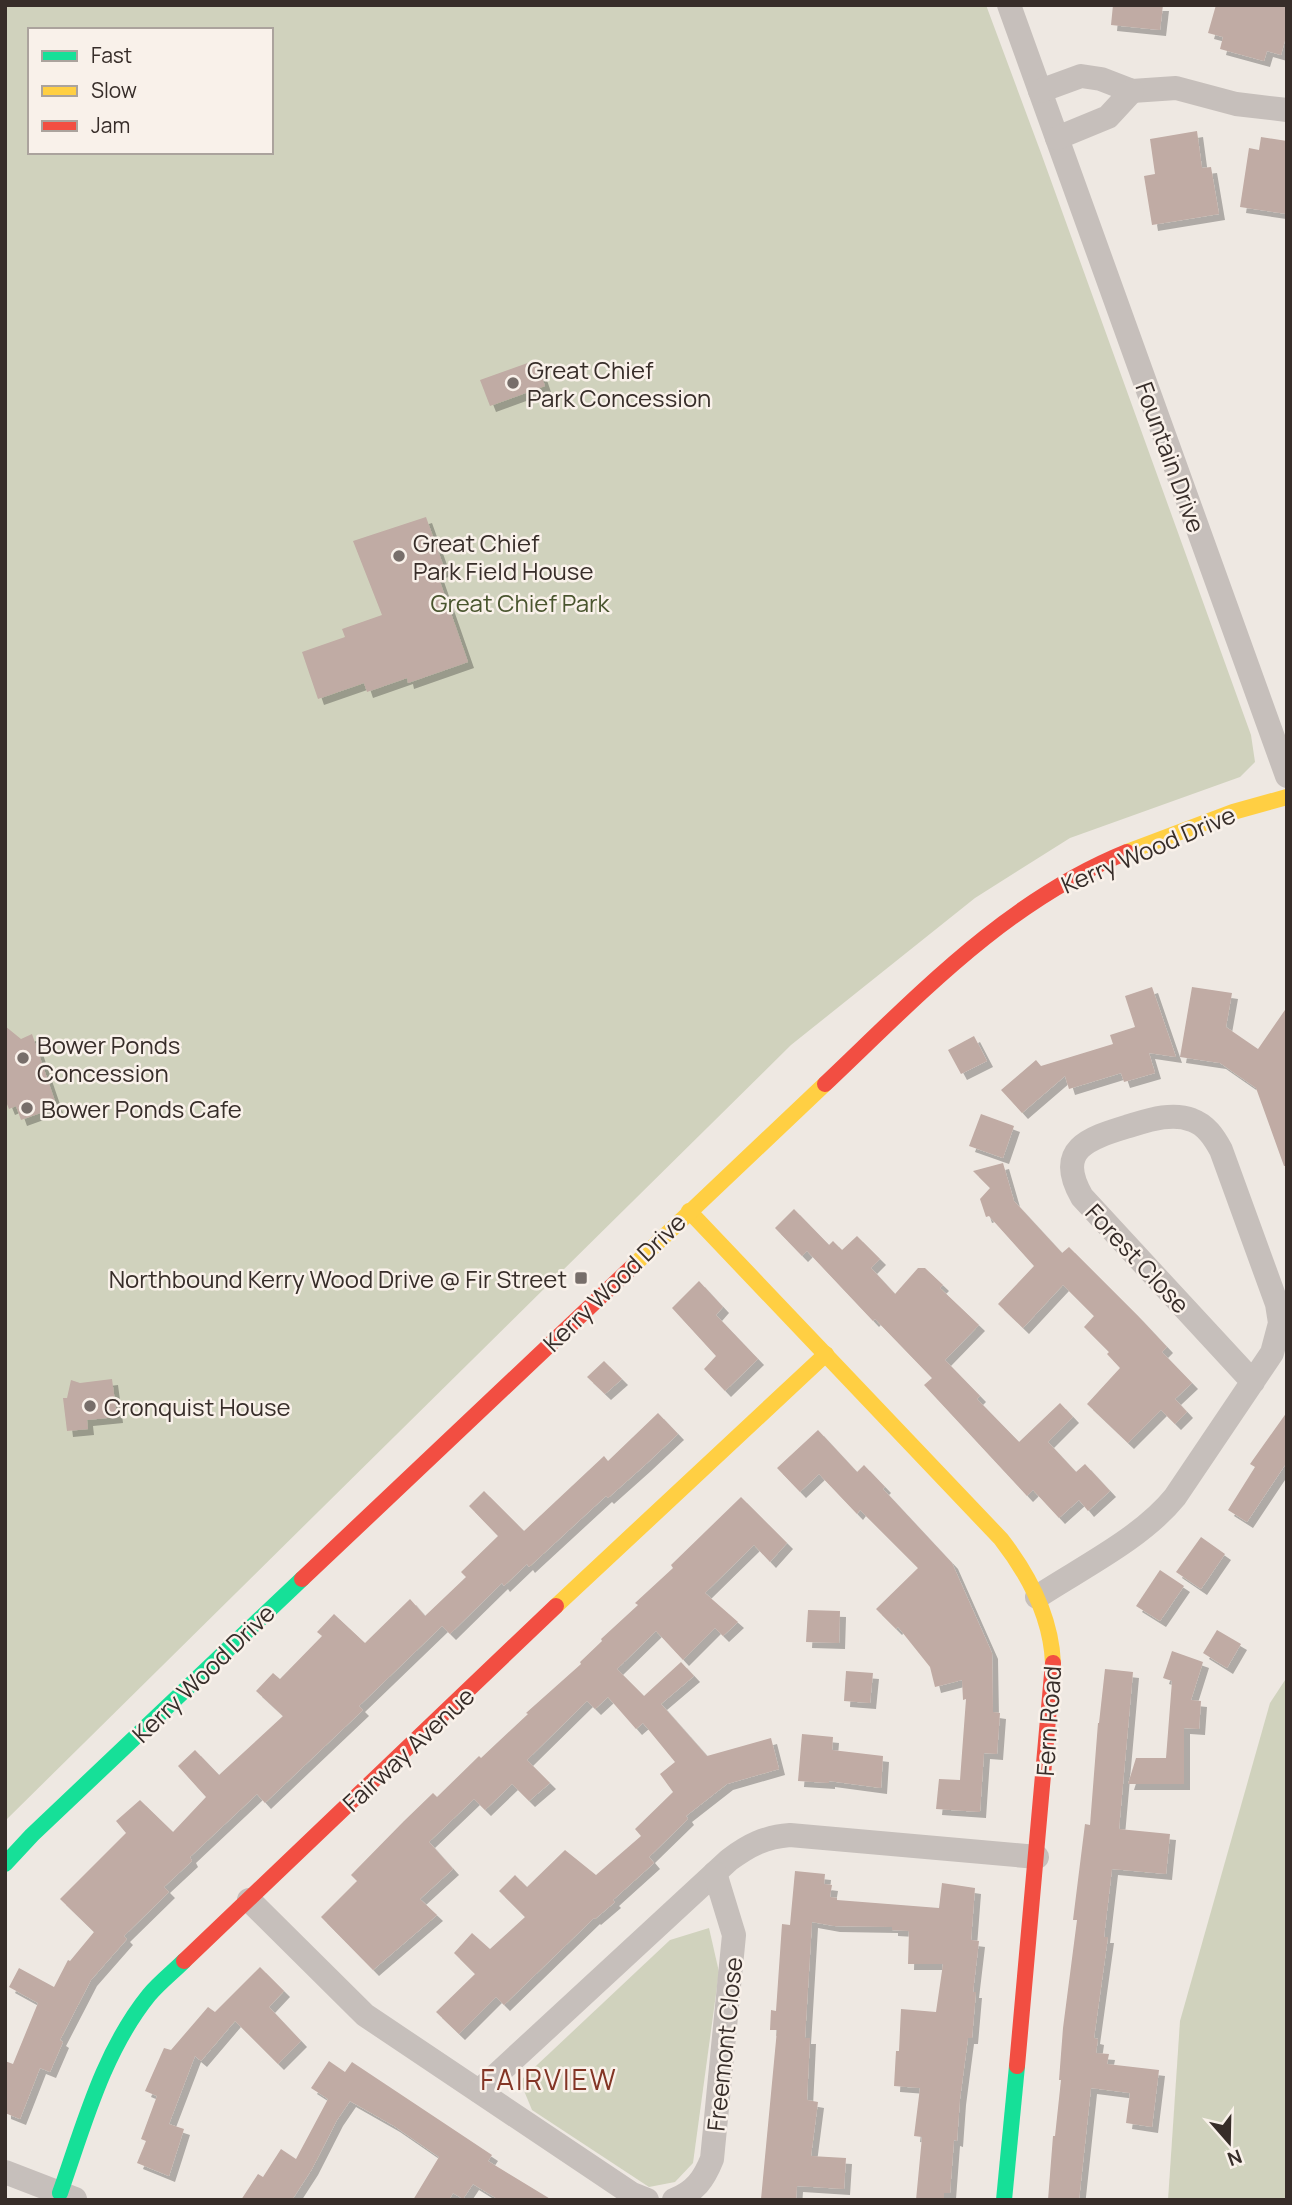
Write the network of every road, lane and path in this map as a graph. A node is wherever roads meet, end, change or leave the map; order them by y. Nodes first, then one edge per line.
1 (1009, 5) edge
2 (1040, 91) junction
3 (1132, 91) junction
4 (1287, 110) edge
5 (1057, 138) junction
6 (1287, 776) edge
7 (1287, 796) edge
8 (689, 1210) junction
9 (826, 1354) junction
10 (1253, 1381) junction
11 (1037, 1597) junction
12 (1037, 1857) junction
13 (5, 1864) edge
14 (715, 1873) junction
15 (249, 1900) junction
16 (479, 2091) junction
17 (5, 2172) edge
18 (68, 2196) edge
19 (647, 2200) edge
20 (674, 2200) edge
21 (1004, 2200) edge

1 - 2 street, Fountain Drive
2 - 3 street
2 - 5 street, Fountain Drive
3 - 4 street
3 - 5 street
5 - 6 street, Fountain Drive
7 - 8 street, Kerry Wood Drive
8 - 9 street, Fern Road
8 - 13 street, Kerry Wood Drive
9 - 11 street, Fern Road
9 - 15 street, Fairway Avenue
10 - 10 street, Forest Close
10 - 11 street, Forest Close
11 - 12 street, Fern Road
12 - 14 street
12 - 21 street, Fern Road
14 - 16 street
14 - 20 street, Freemont Close
15 - 16 street
15 - 18 street, Fairway Avenue
16 - 19 street
17 - 18 street

